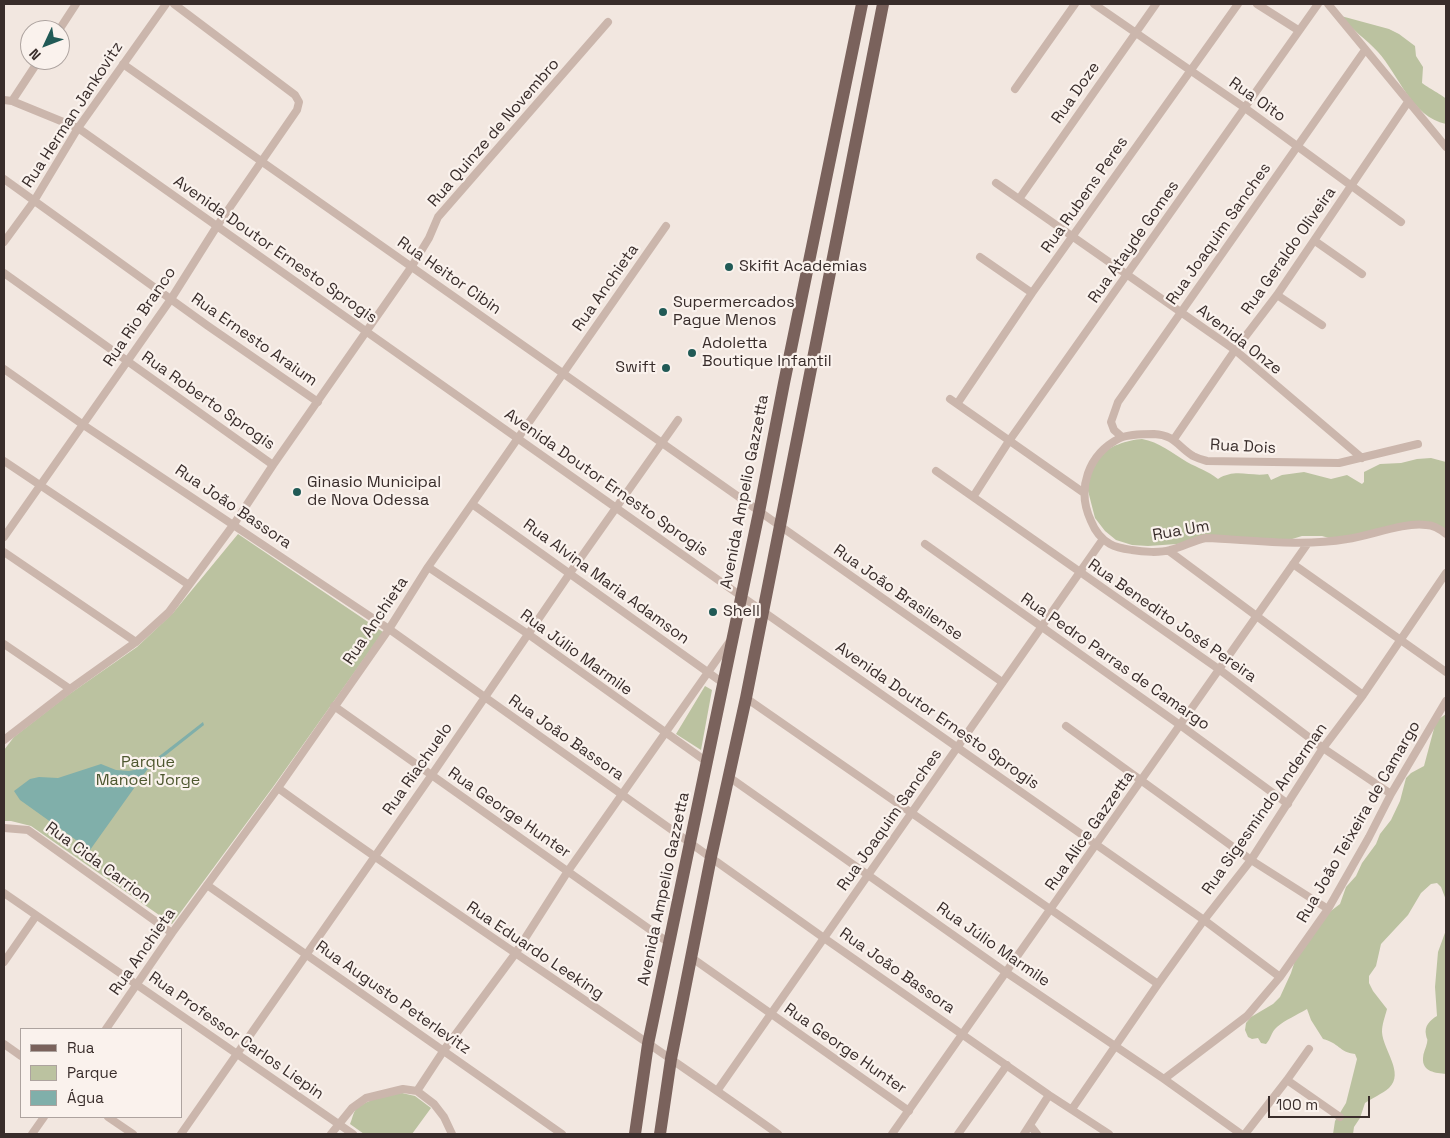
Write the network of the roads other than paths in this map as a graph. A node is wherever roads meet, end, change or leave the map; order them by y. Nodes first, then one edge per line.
1 (76, 4) edge
2 (166, 4) edge
3 (174, 4) edge
4 (1075, 4) edge
5 (1094, 4) edge
6 (1156, 4) edge
7 (1238, 4) edge
8 (1257, 4) edge
9 (1318, 4) edge
10 (1328, 4) edge
11 (862, 5) edge
12 (882, 8) edge
13 (66, 20) edge
14 (608, 22) dead end
15 (1298, 30) junction
16 (1135, 33) junction
17 (1366, 50) junction
18 (123, 64) junction
19 (31, 70) edge
20 (1191, 70) junction
21 (1015, 89) dead end
22 (8, 101) edge
23 (1408, 102) junction
24 (1245, 108) junction
25 (78, 128) junction
26 (1298, 146) junction
27 (1446, 147) edge
28 (260, 162) junction
29 (4, 179) edge
30 (996, 183) dead end
31 (1352, 186) junction
32 (1019, 199) junction
33 (34, 200) junction
34 (1401, 222) dead end
35 (217, 226) junction
36 (666, 226) dead end
37 (1073, 236) junction
38 (1315, 241) junction
39 (4, 242) edge
40 (980, 257) dead end
41 (412, 266) junction
42 (4, 273) edge
43 (1362, 274) dead end
44 (1128, 275) junction
45 (1032, 293) junction
46 (1277, 295) junction
47 (170, 299) junction
48 (800, 306) junction
49 (1181, 312) junction
50 (1322, 325) dead end
51 (817, 329) junction
52 (366, 331) junction
53 (1235, 350) junction
54 (127, 361) junction
55 (4, 369) edge
56 (564, 373) junction
57 (950, 399) dead end
58 (318, 402) junction
59 (957, 404) junction
60 (678, 420) dead end
61 (82, 424) junction
62 (1122, 437) junction
63 (518, 438) junction
64 (1174, 439) junction
65 (1009, 442) junction
66 (661, 443) junction
67 (1418, 444) dead end
68 (1362, 458) junction
69 (4, 461) edge
70 (273, 465) junction
71 (936, 471) dead end
72 (40, 486) junction
73 (1084, 493) junction
74 (973, 497) junction
75 (472, 504) junction
76 (616, 508) junction
77 (759, 512) junction
78 (234, 524) junction
79 (779, 526) junction
80 (1446, 534) edge
81 (4, 537) edge
82 (1103, 540) junction
83 (1308, 543) junction
84 (925, 544) dead end
85 (1169, 551) junction
86 (4, 552) edge
87 (1293, 564) junction
88 (428, 567) junction
89 (1079, 572) junction
90 (570, 573) junction
91 (1446, 574) edge
92 (190, 585) junction
93 (741, 596) junction
94 (762, 611) junction
95 (1256, 616) junction
96 (1041, 627) junction
97 (389, 629) junction
98 (528, 634) junction
99 (734, 636) junction
100 (1401, 640) junction
101 (136, 642) junction
102 (4, 644) edge
103 (1220, 670) junction
104 (708, 672) junction
105 (1446, 672) edge
106 (1002, 682) junction
107 (723, 683) junction
108 (70, 689) junction
109 (1363, 695) junction
110 (484, 698) junction
111 (746, 698) junction
112 (1446, 701) edge
113 (334, 706) junction
114 (1180, 725) junction
115 (1066, 726) dead end
116 (665, 734) junction
117 (5, 737) edge
118 (958, 747) junction
119 (1323, 748) junction
120 (707, 762) junction
121 (431, 776) junction
122 (729, 778) junction
123 (1142, 780) junction
124 (278, 788) junction
125 (624, 794) junction
126 (1391, 794) junction
127 (1288, 804) junction
128 (911, 813) junction
129 (4, 828) edge
130 (690, 842) junction
131 (1096, 844) junction
132 (711, 857) junction
133 (374, 858) junction
134 (1251, 860) junction
135 (568, 871) junction
136 (869, 875) junction
137 (207, 885) junction
138 (4, 893) edge
139 (1328, 909) junction
140 (1051, 910) junction
141 (36, 916) junction
142 (1204, 920) junction
143 (172, 933) junction
144 (824, 938) junction
145 (670, 943) junction
146 (515, 954) junction
147 (306, 955) junction
148 (692, 958) junction
149 (4, 962) edge
150 (1007, 973) junction
151 (1280, 977) junction
152 (137, 984) junction
153 (1158, 984) junction
154 (771, 1014) junction
155 (107, 1028) edge
156 (964, 1034) junction
157 (4, 1044) edge
158 (648, 1044) junction
159 (1115, 1046) junction
160 (1309, 1049) dead end
161 (444, 1050) junction
162 (20, 1055) edge
163 (236, 1055) junction
164 (671, 1059) junction
165 (1007, 1065) junction
166 (1164, 1079) junction
167 (1287, 1080) junction
168 (417, 1091) junction
169 (717, 1091) junction
170 (1049, 1095) junction
171 (1072, 1109) junction
172 (909, 1111) junction
173 (1340, 1117) dead end
174 (43, 1118) edge
175 (109, 1118) edge
176 (338, 1124) junction
177 (1030, 1125) junction
178 (634, 1131) edge
179 (32, 1134) edge
180 (132, 1134) edge
181 (181, 1134) edge
182 (331, 1134) edge
183 (353, 1134) edge
184 (452, 1134) edge
185 (562, 1134) edge
186 (660, 1134) edge
187 (778, 1134) edge
188 (892, 1134) edge
189 (958, 1134) edge
190 (1024, 1134) edge
191 (1037, 1134) edge
192 (1108, 1134) edge
193 (1241, 1134) edge
194 (1245, 1134) edge

1 - 13 street
2 - 18 street, Rua Herman Jankovitz
3 - 28 street, Rua Rio Branco
4 - 21 street
5 - 16 street, Rua Oito
6 - 16 street, Rua Doze
7 - 20 street, Rua Rubens Peres
8 - 15 street
9 - 15 street, Rua Atayde Gomes
10 - 17 street
11 - 12 main road
11 - 48 main road, Avenida Ampelio Gazzetta
12 - 51 main road
14 - 41 street, Rua Quinze de Novembro
15 - 24 street, Rua Atayde Gomes
16 - 20 street, Rua Oito
16 - 32 street, Rua Doze
17 - 23 street
17 - 26 street, Rua Joaquim Sanches
18 - 25 street, Rua Herman Jankovitz
18 - 28 street, Rua Heitor Cibin
19 - 22 street
20 - 24 street, Rua Oito
20 - 37 street, Rua Rubens Peres
22 - 25 street, Avenida Doutor Ernesto Sprogis
23 - 27 street
23 - 31 street, Rua Geraldo Oliveira
24 - 26 street, Rua Oito
24 - 44 street, Rua Atayde Gomes
25 - 33 street, Rua Herman Jankovitz
25 - 35 street, Avenida Doutor Ernesto Sprogis
26 - 31 street, Rua Oito
26 - 49 street, Rua Joaquim Sanches
28 - 35 street, Rua Rio Branco
28 - 41 street, Rua Heitor Cibin
29 - 33 street, Rua Ernesto Araium
30 - 32 street, Avenida Onze
31 - 34 street, Rua Oito
31 - 38 street, Rua Geraldo Oliveira
32 - 37 street, Avenida Onze
33 - 39 street, Rua Herman Jankovitz
33 - 47 street, Rua Ernesto Araium
35 - 47 street, Rua Rio Branco
35 - 52 street, Avenida Doutor Ernesto Sprogis
36 - 56 street, Rua Anchieta
37 - 44 street, Avenida Onze
37 - 45 street, Rua Rubens Peres
38 - 43 street
38 - 46 street, Rua Geraldo Oliveira
40 - 45 street
41 - 52 street, Rua Quinze de Novembro
41 - 56 street, Rua Heitor Cibin
42 - 54 street, Rua Roberto Sprogis
44 - 49 street, Avenida Onze
44 - 65 street, Rua Atayde Gomes
45 - 59 street, Rua Rubens Peres
46 - 50 street
46 - 53 street, Rua Geraldo Oliveira
47 - 54 street, Rua Rio Branco
47 - 58 street, Rua Ernesto Araium
48 - 51 main road
48 - 77 main road, Avenida Ampelio Gazzetta
49 - 53 street, Avenida Onze
49 - 62 street, Rua Joaquim Sanches
51 - 79 main road
52 - 58 street, Rua Quinze de Novembro
52 - 63 street, Avenida Doutor Ernesto Sprogis
53 - 64 street, Rua Geraldo Oliveira
53 - 68 street, Avenida Onze
54 - 61 street, Rua Rio Branco
54 - 70 street, Rua Roberto Sprogis
55 - 61 street, Rua João Bassora
56 - 63 street, Rua Anchieta
56 - 66 street, Rua Heitor Cibin
57 - 59 street
58 - 70 street, Rua Quinze de Novembro
59 - 65 street
60 - 66 street, Rua Riachuelo
61 - 72 street, Rua Rio Branco
61 - 78 street, Rua João Bassora
62 - 64 street, Rua Dois
62 - 73 street
63 - 75 street, Rua Anchieta
63 - 76 street, Avenida Doutor Ernesto Sprogis
64 - 68 street, Rua Dois
65 - 73 street
65 - 74 street, Rua Atayde Gomes
66 - 76 street, Rua Riachuelo
66 - 77 street, Rua Heitor Cibin
67 - 68 street, Rua Dois
69 - 72 street
70 - 78 street, Rua Quinze de Novembro
71 - 74 street, Rua Benedito José Pereira
72 - 81 street, Rua Rio Branco
72 - 92 street
73 - 82 street
74 - 89 street, Rua Benedito José Pereira
75 - 88 street, Rua Anchieta
75 - 90 street, Rua Alvina Maria Adamson
76 - 90 street, Rua Riachuelo
76 - 93 street, Avenida Doutor Ernesto Sprogis
77 - 79 street, Rua João Brasilense
77 - 93 main road, Avenida Ampelio Gazzetta
78 - 92 street, Rua Quinze de Novembro
78 - 97 street, Rua João Bassora
79 - 94 main road
79 - 106 street, Rua João Brasilense
80 - 83 street, Rua Um
82 - 85 street, Rua Um
82 - 89 street, Rua Joaquim Sanches
83 - 85 street, Rua Um
83 - 87 street, Rua Alice Gazzetta
84 - 96 street, Rua Pedro Parras de Camargo
85 - 95 street
86 - 101 street
87 - 95 street, Rua Alice Gazzetta
87 - 100 street
88 - 97 street, Rua Anchieta
88 - 98 street, Rua Júlio Marmile
89 - 96 street, Rua Joaquim Sanches
89 - 103 street, Rua Benedito José Pereira
90 - 98 street, Rua Riachuelo
90 - 104 street, Rua Alvina Maria Adamson
91 - 100 street, Rua Sigesmindo Anderman
92 - 101 street, Rua Quinze de Novembro
93 - 94 street, Avenida Doutor Ernesto Sprogis
93 - 99 main road, Avenida Ampelio Gazzetta
94 - 111 main road
94 - 118 street, Avenida Doutor Ernesto Sprogis
95 - 103 street, Rua Alice Gazzetta
95 - 109 street
96 - 106 street, Rua Joaquim Sanches
96 - 114 street, Rua Pedro Parras de Camargo
97 - 110 street, Rua João Bassora
97 - 113 street, Rua Anchieta
98 - 110 street, Rua Riachuelo
98 - 116 street, Rua Júlio Marmile
99 - 104 street
99 - 107 main road, Avenida Ampelio Gazzetta
100 - 105 street
100 - 109 street, Rua Sigesmindo Anderman
101 - 108 street, Rua Quinze de Novembro
102 - 108 street
103 - 114 street, Rua Alice Gazzetta
103 - 119 street, Rua Benedito José Pereira
104 - 107 street, Rua Alvina Maria Adamson
104 - 116 street
106 - 118 street, Rua Joaquim Sanches
107 - 120 main road, Avenida Ampelio Gazzetta
108 - 117 street, Rua Quinze de Novembro
109 - 119 street, Rua Sigesmindo Anderman
110 - 121 street, Rua Riachuelo
110 - 125 street, Rua João Bassora
111 - 122 main road
111 - 128 street
112 - 126 street, Rua João Teixeira de Camargo
113 - 121 street, Rua George Hunter
113 - 124 street, Rua Anchieta
114 - 123 street, Rua Alice Gazzetta
114 - 127 street, Rua Pedro Parras de Camargo
115 - 123 street
116 - 120 street, Rua Júlio Marmile
116 - 125 street
118 - 128 street, Rua Joaquim Sanches
118 - 131 street, Avenida Doutor Ernesto Sprogis
119 - 126 street, Rua Benedito José Pereira
119 - 127 street, Rua Sigesmindo Anderman
120 - 130 main road, Avenida Ampelio Gazzetta
121 - 133 street, Rua Riachuelo
121 - 135 street, Rua George Hunter
122 - 132 main road
122 - 136 street, Rua Júlio Marmile
123 - 131 street, Rua Alice Gazzetta
123 - 134 street
124 - 133 street, Rua Eduardo Leeking
124 - 137 street, Rua Anchieta
125 - 130 street, Rua João Bassora
125 - 135 street
126 - 139 street, Rua João Teixeira de Camargo
127 - 134 street, Rua Sigesmindo Anderman
128 - 136 street, Rua Joaquim Sanches
128 - 140 street
129 - 143 street, Rua Cida Carrion
130 - 132 street, Rua João Bassora
130 - 145 main road, Avenida Ampelio Gazzetta
131 - 140 street, Rua Alice Gazzetta
131 - 142 street, Avenida Doutor Ernesto Sprogis
132 - 144 street, Rua João Bassora
132 - 148 main road
133 - 146 street, Rua Eduardo Leeking
133 - 147 street, Rua Riachuelo
134 - 139 street
134 - 142 street, Rua Sigesmindo Anderman
135 - 145 street, Rua George Hunter
135 - 146 street
136 - 144 street, Rua Joaquim Sanches
136 - 150 street, Rua Júlio Marmile
137 - 143 street, Rua Anchieta
137 - 147 street, Rua Augusto Peterlevitz
138 - 141 street, Rua Professor Carlos Liepin
139 - 151 street, Rua João Teixeira de Camargo
140 - 150 street, Rua Alice Gazzetta
140 - 153 street
141 - 149 street
141 - 152 street, Rua Professor Carlos Liepin
142 - 151 street, Avenida Doutor Ernesto Sprogis
142 - 153 street, Rua Sigesmindo Anderman
143 - 152 street, Rua Anchieta
144 - 154 street, Rua Joaquim Sanches
144 - 156 street, Rua João Bassora
145 - 158 main road, Avenida Ampelio Gazzetta
146 - 158 street, Rua Eduardo Leeking
146 - 161 street
147 - 161 street, Rua Augusto Peterlevitz
147 - 163 street, Rua Riachuelo
148 - 154 street, Rua George Hunter
148 - 164 main road
150 - 156 street, Rua Alice Gazzetta
150 - 159 street, Rua Júlio Marmile
151 - 166 street, Rua João Teixeira de Camargo
152 - 155 street, Rua Anchieta
152 - 163 street, Rua Professor Carlos Liepin
153 - 159 street, Rua Sigesmindo Anderman
154 - 169 street, Rua Joaquim Sanches
154 - 172 street, Rua George Hunter
156 - 165 street, Rua João Bassora
156 - 172 street, Rua Alice Gazzetta
157 - 162 street
158 - 164 street, Rua Eduardo Leeking
158 - 178 main road, Avenida Ampelio Gazzetta
159 - 166 street, Rua Júlio Marmile
159 - 171 street, Rua Sigesmindo Anderman
160 - 167 street
161 - 168 street
161 - 185 street, Rua Augusto Peterlevitz
163 - 176 street, Rua Professor Carlos Liepin
163 - 181 street, Rua Riachuelo
164 - 169 street, Rua Eduardo Leeking
164 - 186 main road
165 - 170 street, Rua João Bassora
165 - 189 street
166 - 193 street, Rua Júlio Marmile
167 - 173 street
167 - 194 street
168 - 176 street
168 - 184 street
169 - 187 street, Rua Eduardo Leeking
170 - 171 street, Rua João Bassora
170 - 177 street
171 - 192 street, Rua João Bassora
172 - 188 street, Rua Alice Gazzetta
174 - 179 street
175 - 180 street
176 - 182 street
176 - 183 street, Rua Professor Carlos Liepin
177 - 190 street
177 - 191 street

